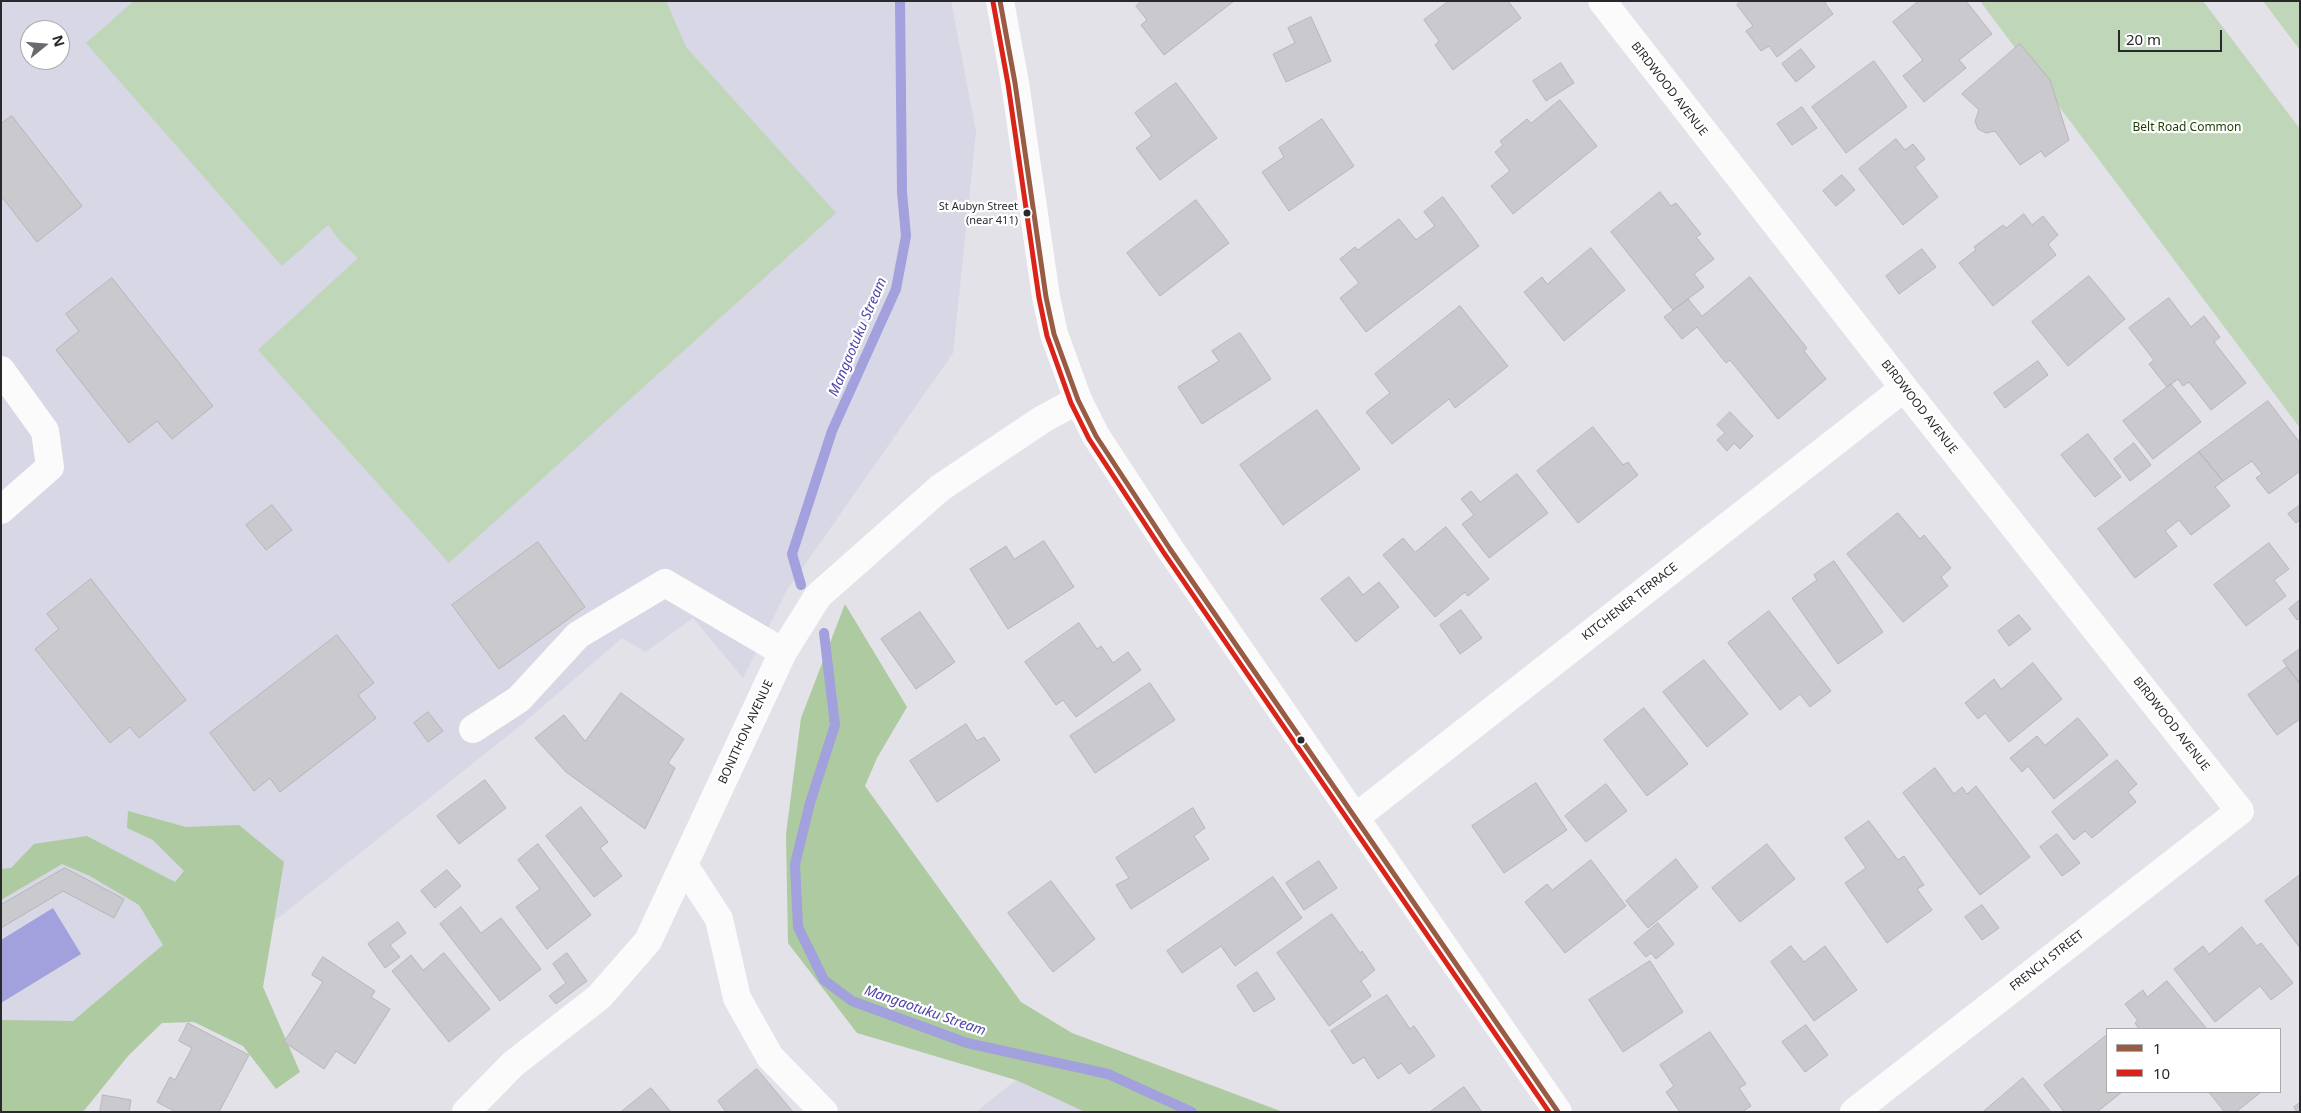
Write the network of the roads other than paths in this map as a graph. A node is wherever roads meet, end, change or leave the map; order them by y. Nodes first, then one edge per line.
1 (1000, 1) edge
2 (1602, 1) edge
3 (1, 370) edge
4 (1904, 388) junction
5 (1078, 400) junction
6 (1, 510) edge
7 (784, 652) junction
8 (473, 729) dead end
9 (2240, 811) joint
10 (1356, 817) junction
11 (684, 865) junction
12 (466, 1112) edge
13 (824, 1112) edge
14 (1558, 1112) edge
15 (1854, 1112) edge

1 - 5 main road
2 - 4 main road, BIRDWOOD AVENUE
3 - 6 main road
4 - 9 main road, BIRDWOOD AVENUE
4 - 10 main road, KITCHENER TERRACE
5 - 7 main road, BONITHON AVENUE
5 - 10 main road
7 - 8 main road
7 - 11 main road, BONITHON AVENUE
9 - 15 main road, FRENCH STREET
10 - 14 main road
11 - 12 main road, BONITHON AVENUE
11 - 13 main road

